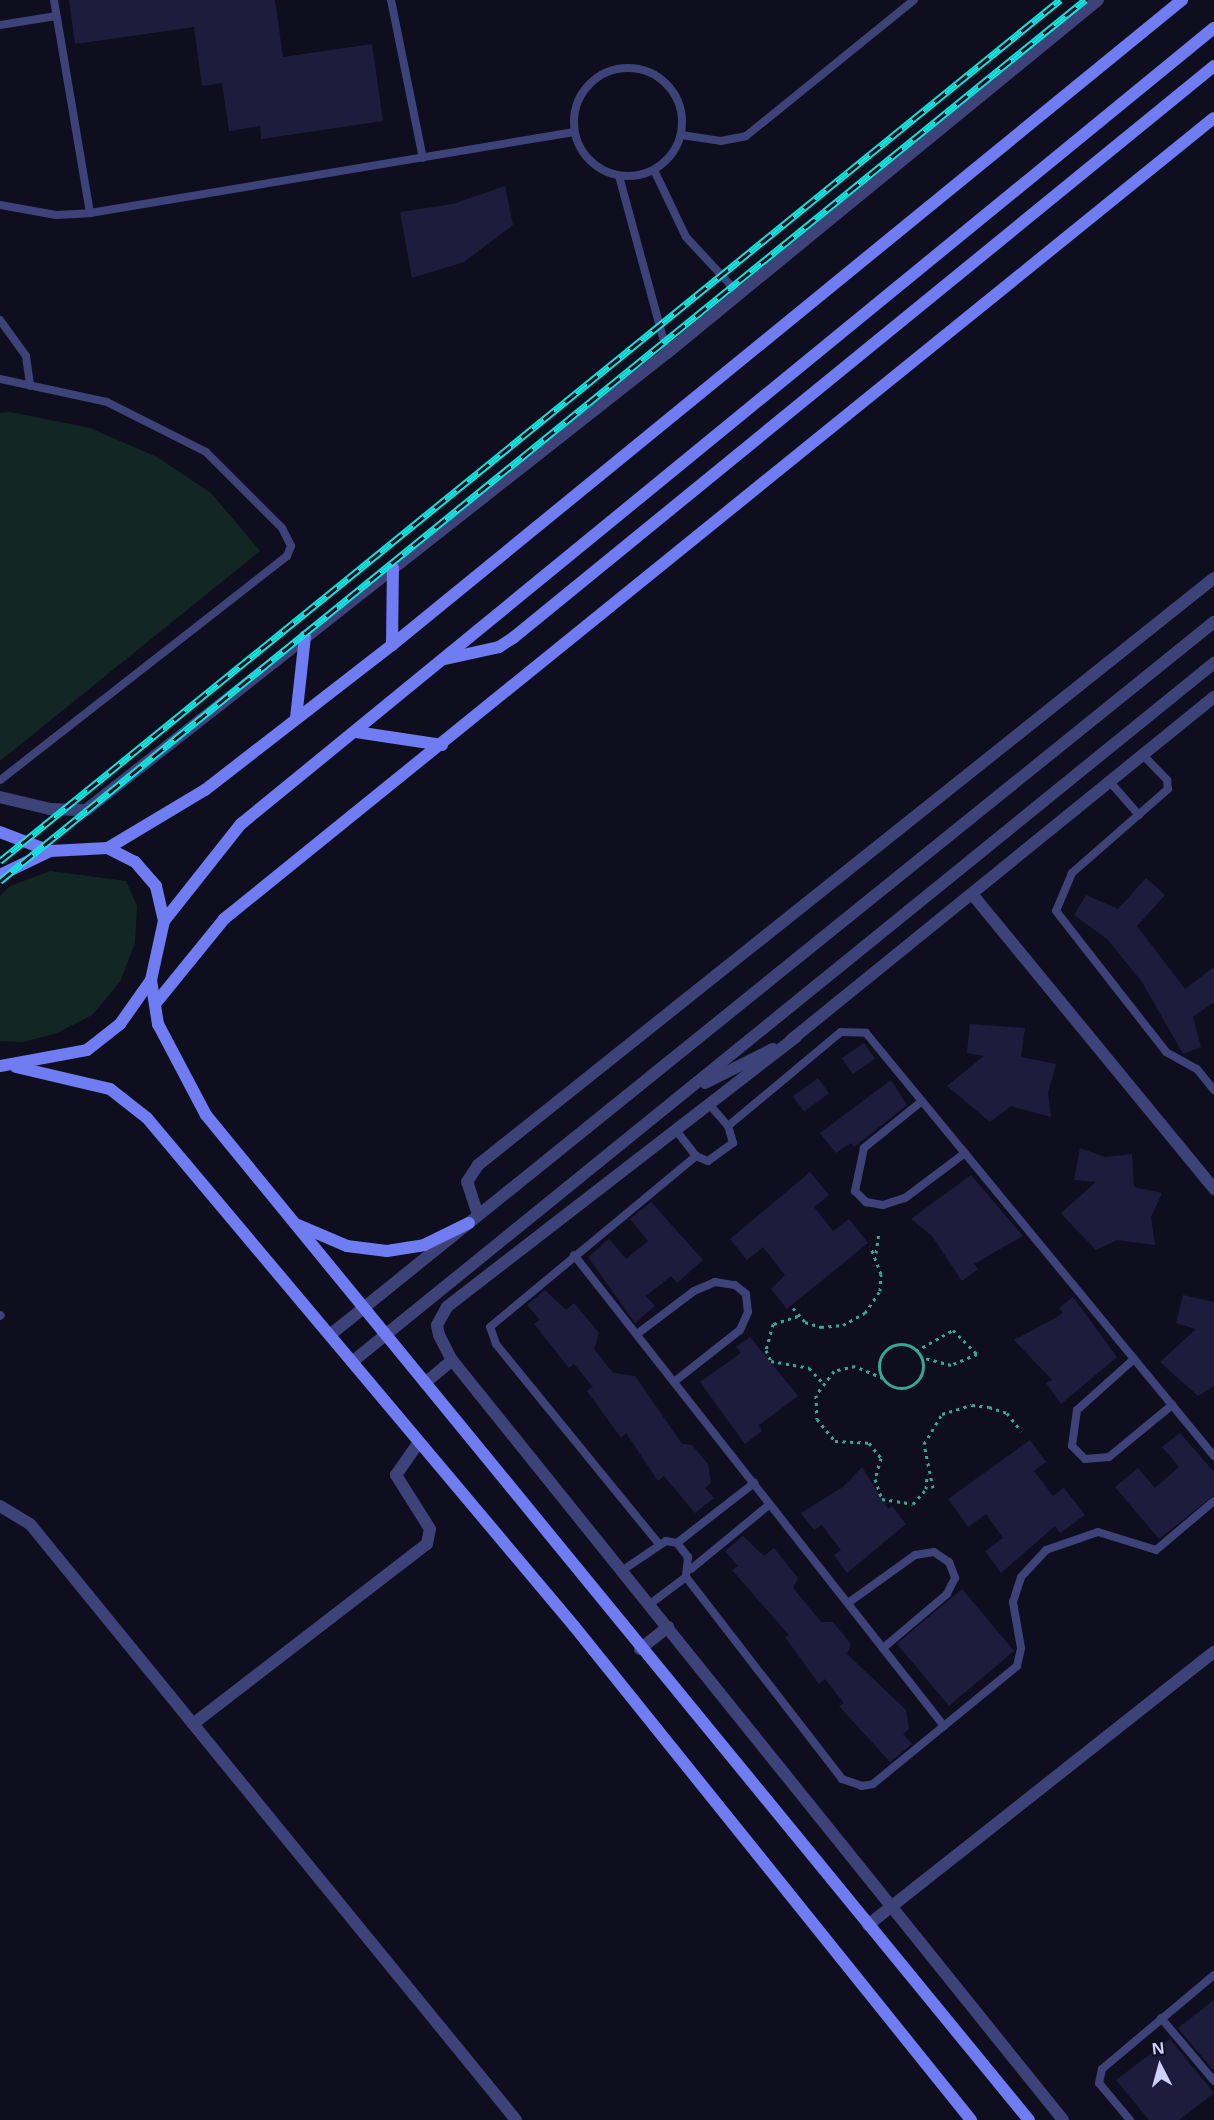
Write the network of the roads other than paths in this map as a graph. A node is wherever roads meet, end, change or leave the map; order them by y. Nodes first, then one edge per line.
1 (54, 0) edge
2 (392, 0) edge
3 (914, 0) edge
4 (1098, 0) edge
5 (1182, 0) edge
6 (56, 16) junction
7 (0, 25) edge
8 (1214, 28) edge
9 (1214, 66) edge
10 (1214, 118) edge
11 (574, 132) junction
12 (681, 135) junction
13 (423, 158) junction
14 (654, 170) junction
15 (619, 176) junction
16 (0, 205) edge
17 (90, 213) junction
18 (739, 294) junction
19 (0, 320) edge
20 (666, 353) junction
21 (0, 379) edge
22 (30, 385) junction
23 (393, 568) junction
24 (1214, 578) edge
25 (1214, 622) edge
26 (305, 636) junction
27 (392, 645) junction
28 (443, 659) junction
29 (1214, 663) edge
30 (1214, 697) edge
31 (296, 718) junction
32 (356, 732) junction
33 (442, 745) junction
34 (1143, 755) junction
35 (0, 780) edge
36 (1110, 782) junction
37 (0, 797) edge
38 (1138, 815) junction
39 (0, 832) edge
40 (108, 848) junction
41 (50, 851) junction
42 (0, 875) edge
43 (972, 894) junction
44 (164, 921) junction
45 (151, 980) junction
46 (155, 1004) junction
47 (796, 1037) junction
48 (0, 1066) edge
49 (16, 1067) junction
50 (1214, 1090) edge
51 (683, 1094) junction
52 (922, 1101) junction
53 (710, 1105) junction
54 (728, 1126) junction
55 (676, 1132) junction
56 (965, 1153) junction
57 (696, 1156) junction
58 (1214, 1189) edge
59 (473, 1219) junction
60 (294, 1223) junction
61 (574, 1255) junction
62 (363, 1308) junction
63 (637, 1334) junction
64 (330, 1335) junction
65 (385, 1335) junction
66 (1134, 1359) junction
67 (452, 1360) junction
68 (352, 1362) junction
69 (674, 1382) junction
70 (425, 1383) junction
71 (1172, 1405) junction
72 (420, 1442) junction
73 (1214, 1456) edge
74 (754, 1484) junction
75 (1214, 1501) edge
76 (770, 1504) junction
77 (0, 1506) edge
78 (677, 1543) junction
79 (659, 1544) junction
80 (623, 1570) junction
81 (688, 1573) junction
82 (848, 1603) junction
83 (650, 1604) junction
84 (668, 1627) junction
85 (883, 1648) junction
86 (640, 1649) junction
87 (1214, 1652) edge
88 (193, 1724) junction
89 (944, 1726) junction
90 (890, 1906) junction
91 (868, 1925) junction
92 (1214, 1975) edge
93 (1161, 2018) junction
94 (1214, 2081) edge
95 (516, 2120) edge
96 (971, 2120) edge
97 (1029, 2120) edge
98 (1063, 2120) edge
99 (1130, 2120) edge

1 - 6 lane
2 - 13 lane
3 - 12 lane
4 - 18 street
5 - 27 street
6 - 7 lane
6 - 17 lane
8 - 28 street
9 - 28 street
10 - 33 street
11 - 12 lane
11 - 13 lane
11 - 15 lane
12 - 14 lane
13 - 17 lane
14 - 15 lane
14 - 18 lane
15 - 20 lane
16 - 17 lane
18 - 20 street
19 - 22 lane
20 - 23 street
21 - 22 lane
22 - 35 lane
23 - 26 street
23 - 27 street
24 - 59 street
25 - 59 street
26 - 31 street
26 - 37 street
27 - 31 street
28 - 32 street
29 - 51 street
30 - 34 street
31 - 40 street
32 - 33 street
32 - 44 street
33 - 46 street
34 - 36 street
34 - 38 lane
36 - 38 lane
36 - 43 street
38 - 50 lane
39 - 41 street
40 - 41 street
40 - 44 street
41 - 42 street
43 - 47 street
43 - 58 street
44 - 45 street
45 - 46 street
45 - 49 street
46 - 60 street
47 - 51 street
47 - 53 street
48 - 49 street
49 - 64 street
51 - 65 street
52 - 54 lane
52 - 56 lane
52 - 56 lane
53 - 54 lane
53 - 55 street
54 - 57 lane
55 - 57 lane
55 - 67 street
56 - 66 lane
57 - 61 lane
59 - 60 street
59 - 62 street
60 - 62 street
61 - 63 lane
61 - 79 lane
62 - 64 street
62 - 65 street
63 - 69 lane
63 - 69 lane
64 - 68 street
65 - 68 street
65 - 70 street
66 - 71 lane
66 - 71 lane
67 - 70 street
67 - 80 street
68 - 72 street
69 - 74 lane
70 - 86 street
71 - 73 lane
72 - 88 street
72 - 96 street
74 - 76 lane
74 - 78 lane
75 - 89 lane
76 - 81 lane
76 - 82 lane
77 - 88 street
78 - 79 lane
78 - 81 lane
79 - 80 lane
80 - 83 street
81 - 83 lane
81 - 89 lane
82 - 85 lane
82 - 85 lane
83 - 84 street
84 - 86 street
84 - 90 street
85 - 89 lane
86 - 91 street
87 - 90 street
88 - 95 street
90 - 91 street
90 - 98 street
91 - 97 street
92 - 93 lane
93 - 94 lane
93 - 99 lane

